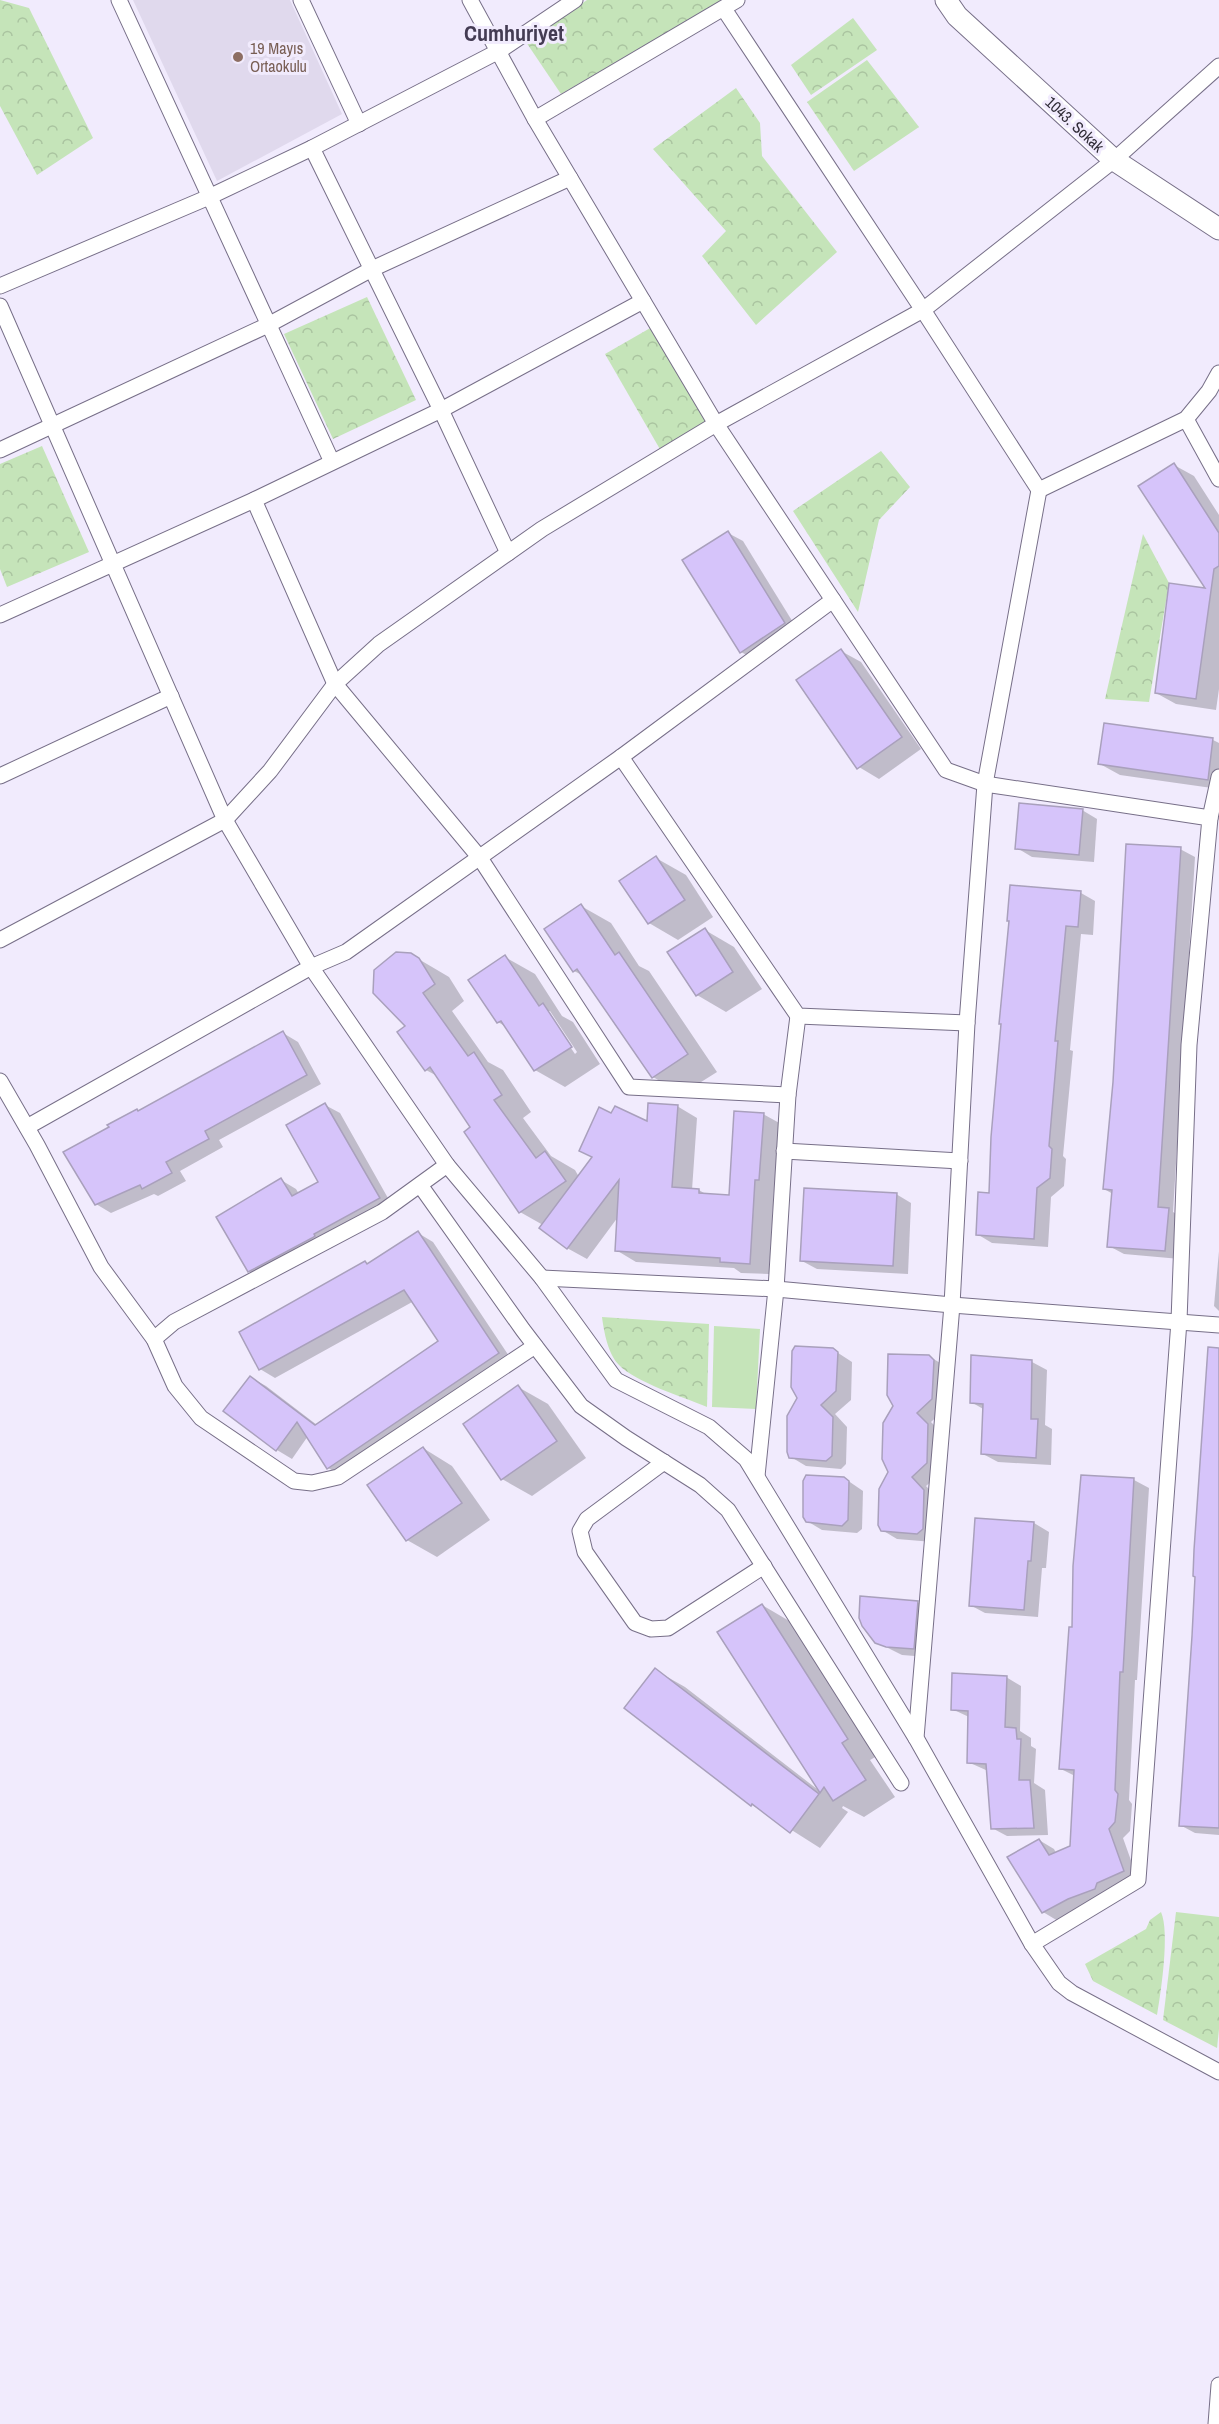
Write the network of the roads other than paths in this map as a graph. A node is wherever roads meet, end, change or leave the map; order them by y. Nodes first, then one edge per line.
1 (119, 0) edge
2 (301, 0) edge
3 (470, 0) edge
4 (575, 0) edge
5 (737, 0) edge
6 (946, 0) edge
7 (724, 9) junction
8 (499, 51) junction
9 (1219, 66) edge
10 (535, 119) junction
11 (359, 124) junction
12 (312, 148) junction
13 (1114, 160) junction
14 (570, 178) junction
15 (209, 197) junction
16 (1219, 229) edge
17 (372, 269) junction
18 (0, 286) edge
19 (643, 301) junction
20 (0, 306) edge
21 (923, 310) junction
22 (268, 326) junction
23 (1219, 373) edge
24 (441, 410) junction
25 (1186, 419) junction
26 (716, 424) junction
27 (53, 426) junction
28 (0, 450) edge
29 (333, 462) junction
30 (1219, 479) edge
31 (1039, 490) junction
32 (254, 500) junction
33 (508, 553) junction
34 (114, 563) junction
35 (833, 600) junction
36 (0, 615) edge
37 (335, 684) junction
38 (171, 696) junction
39 (621, 757) junction
40 (0, 776) edge
41 (1219, 777) edge
42 (985, 784) junction
43 (1210, 818) junction
44 (225, 820) junction
45 (480, 858) junction
46 (0, 940) edge
47 (311, 968) junction
48 (798, 1016) junction
49 (967, 1023) junction
50 (0, 1082) edge
51 (788, 1095) junction
52 (27, 1127) junction
53 (784, 1151) junction
54 (960, 1161) junction
55 (447, 1165) junction
56 (420, 1185) junction
57 (542, 1278) junction
58 (776, 1289) junction
59 (952, 1305) junction
60 (1179, 1321) junction
61 (1219, 1325) edge
62 (154, 1338) junction
63 (535, 1346) junction
64 (664, 1462) junction
65 (757, 1476) junction
66 (764, 1566) junction
67 (916, 1738) junction
68 (901, 1783) dead end
69 (1032, 1944) junction
70 (1219, 2072) edge
71 (1219, 2385) edge
72 (1216, 2424) edge

1 - 15 street
2 - 11 street
3 - 8 street
4 - 8 street
5 - 7 street
6 - 13 street, 1043. Sokak
7 - 10 street
7 - 21 street
8 - 10 street
8 - 11 street
9 - 13 street
10 - 14 street
11 - 12 street
12 - 15 street
12 - 17 street
13 - 16 street, 1043. Sokak
13 - 21 street
14 - 17 street
14 - 19 street
15 - 18 street
15 - 22 street
17 - 22 street
17 - 24 street
19 - 24 street
19 - 26 street
20 - 27 street
21 - 26 street
21 - 31 street
22 - 27 street
22 - 29 street
23 - 25 street
24 - 29 street
24 - 33 street
25 - 30 street
25 - 31 street
26 - 33 street
26 - 35 street
27 - 28 street
27 - 34 street
29 - 32 street
31 - 42 street
32 - 34 street
32 - 37 street
33 - 37 street
34 - 36 street
34 - 38 street
35 - 39 street
35 - 42 street
37 - 44 street
37 - 45 street
38 - 40 street
38 - 44 street
39 - 45 street
39 - 48 street
41 - 43 street
42 - 43 street
42 - 49 street
43 - 60 street
44 - 46 street
44 - 47 street
45 - 47 street
45 - 51 street
47 - 52 street
47 - 55 street
48 - 49 street
48 - 51 street
49 - 54 street
50 - 52 street
51 - 53 street
52 - 62 street
53 - 54 street
53 - 58 street
54 - 59 street
55 - 56 street
55 - 57 street
56 - 62 street
56 - 63 street
57 - 58 street
57 - 65 street
58 - 59 street
58 - 65 street
59 - 60 street
59 - 67 street
60 - 61 street
60 - 69 street
62 - 63 street
63 - 64 street
64 - 66 street
64 - 66 street
65 - 67 street
66 - 68 street
67 - 69 street
69 - 70 street
71 - 72 street

